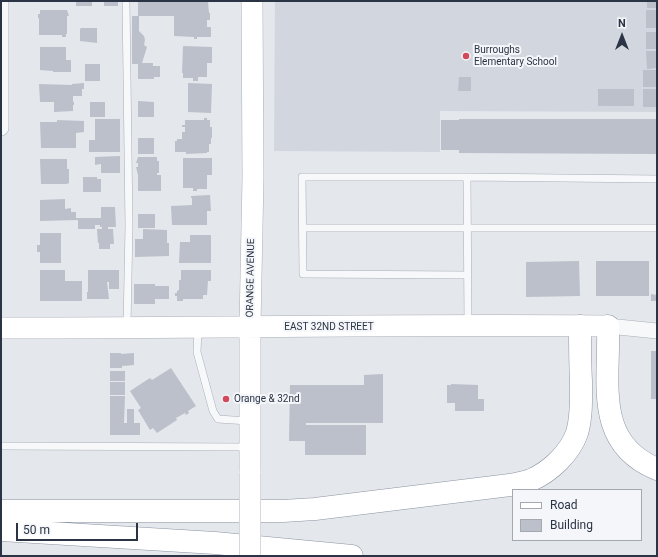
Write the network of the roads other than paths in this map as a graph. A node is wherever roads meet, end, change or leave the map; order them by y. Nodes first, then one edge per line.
1 (1, 1) edge
2 (126, 1) edge
3 (252, 1) edge
4 (1, 128) edge
5 (467, 177) junction
6 (657, 179) edge
7 (302, 228) junction
8 (467, 228) junction
9 (657, 228) edge
10 (467, 275) junction
11 (250, 326) junction
12 (468, 326) junction
13 (580, 326) junction
14 (608, 326) junction
15 (198, 327) junction
16 (1, 328) edge
17 (127, 328) junction
18 (657, 331) edge
19 (250, 421) junction
20 (1, 446) edge
21 (250, 447) junction
22 (657, 469) edge
23 (1, 512) edge
24 (1, 530) edge
25 (250, 556) edge
26 (352, 556) edge

1 - 4 street
2 - 17 lane
3 - 11 main road, ORANGE AVENUE
5 - 6 lane
5 - 7 lane
5 - 8 lane
7 - 8 lane
7 - 10 lane
8 - 9 lane
8 - 10 lane
10 - 12 lane
11 - 12 main road, EAST 32ND STREET
11 - 15 main road, EAST 32ND STREET
11 - 19 main road, ORANGE AVENUE
12 - 13 main road, EAST 32ND STREET
13 - 14 main road, EAST 32ND STREET
13 - 23 highway
14 - 18 street, EAST 32ND STREET
14 - 22 highway
15 - 17 main road, EAST 32ND STREET
15 - 19 lane
16 - 17 main road, EAST 32ND STREET
19 - 21 main road, ORANGE AVENUE
20 - 21 lane
21 - 25 main road, ORANGE AVENUE, bridge
24 - 26 highway

